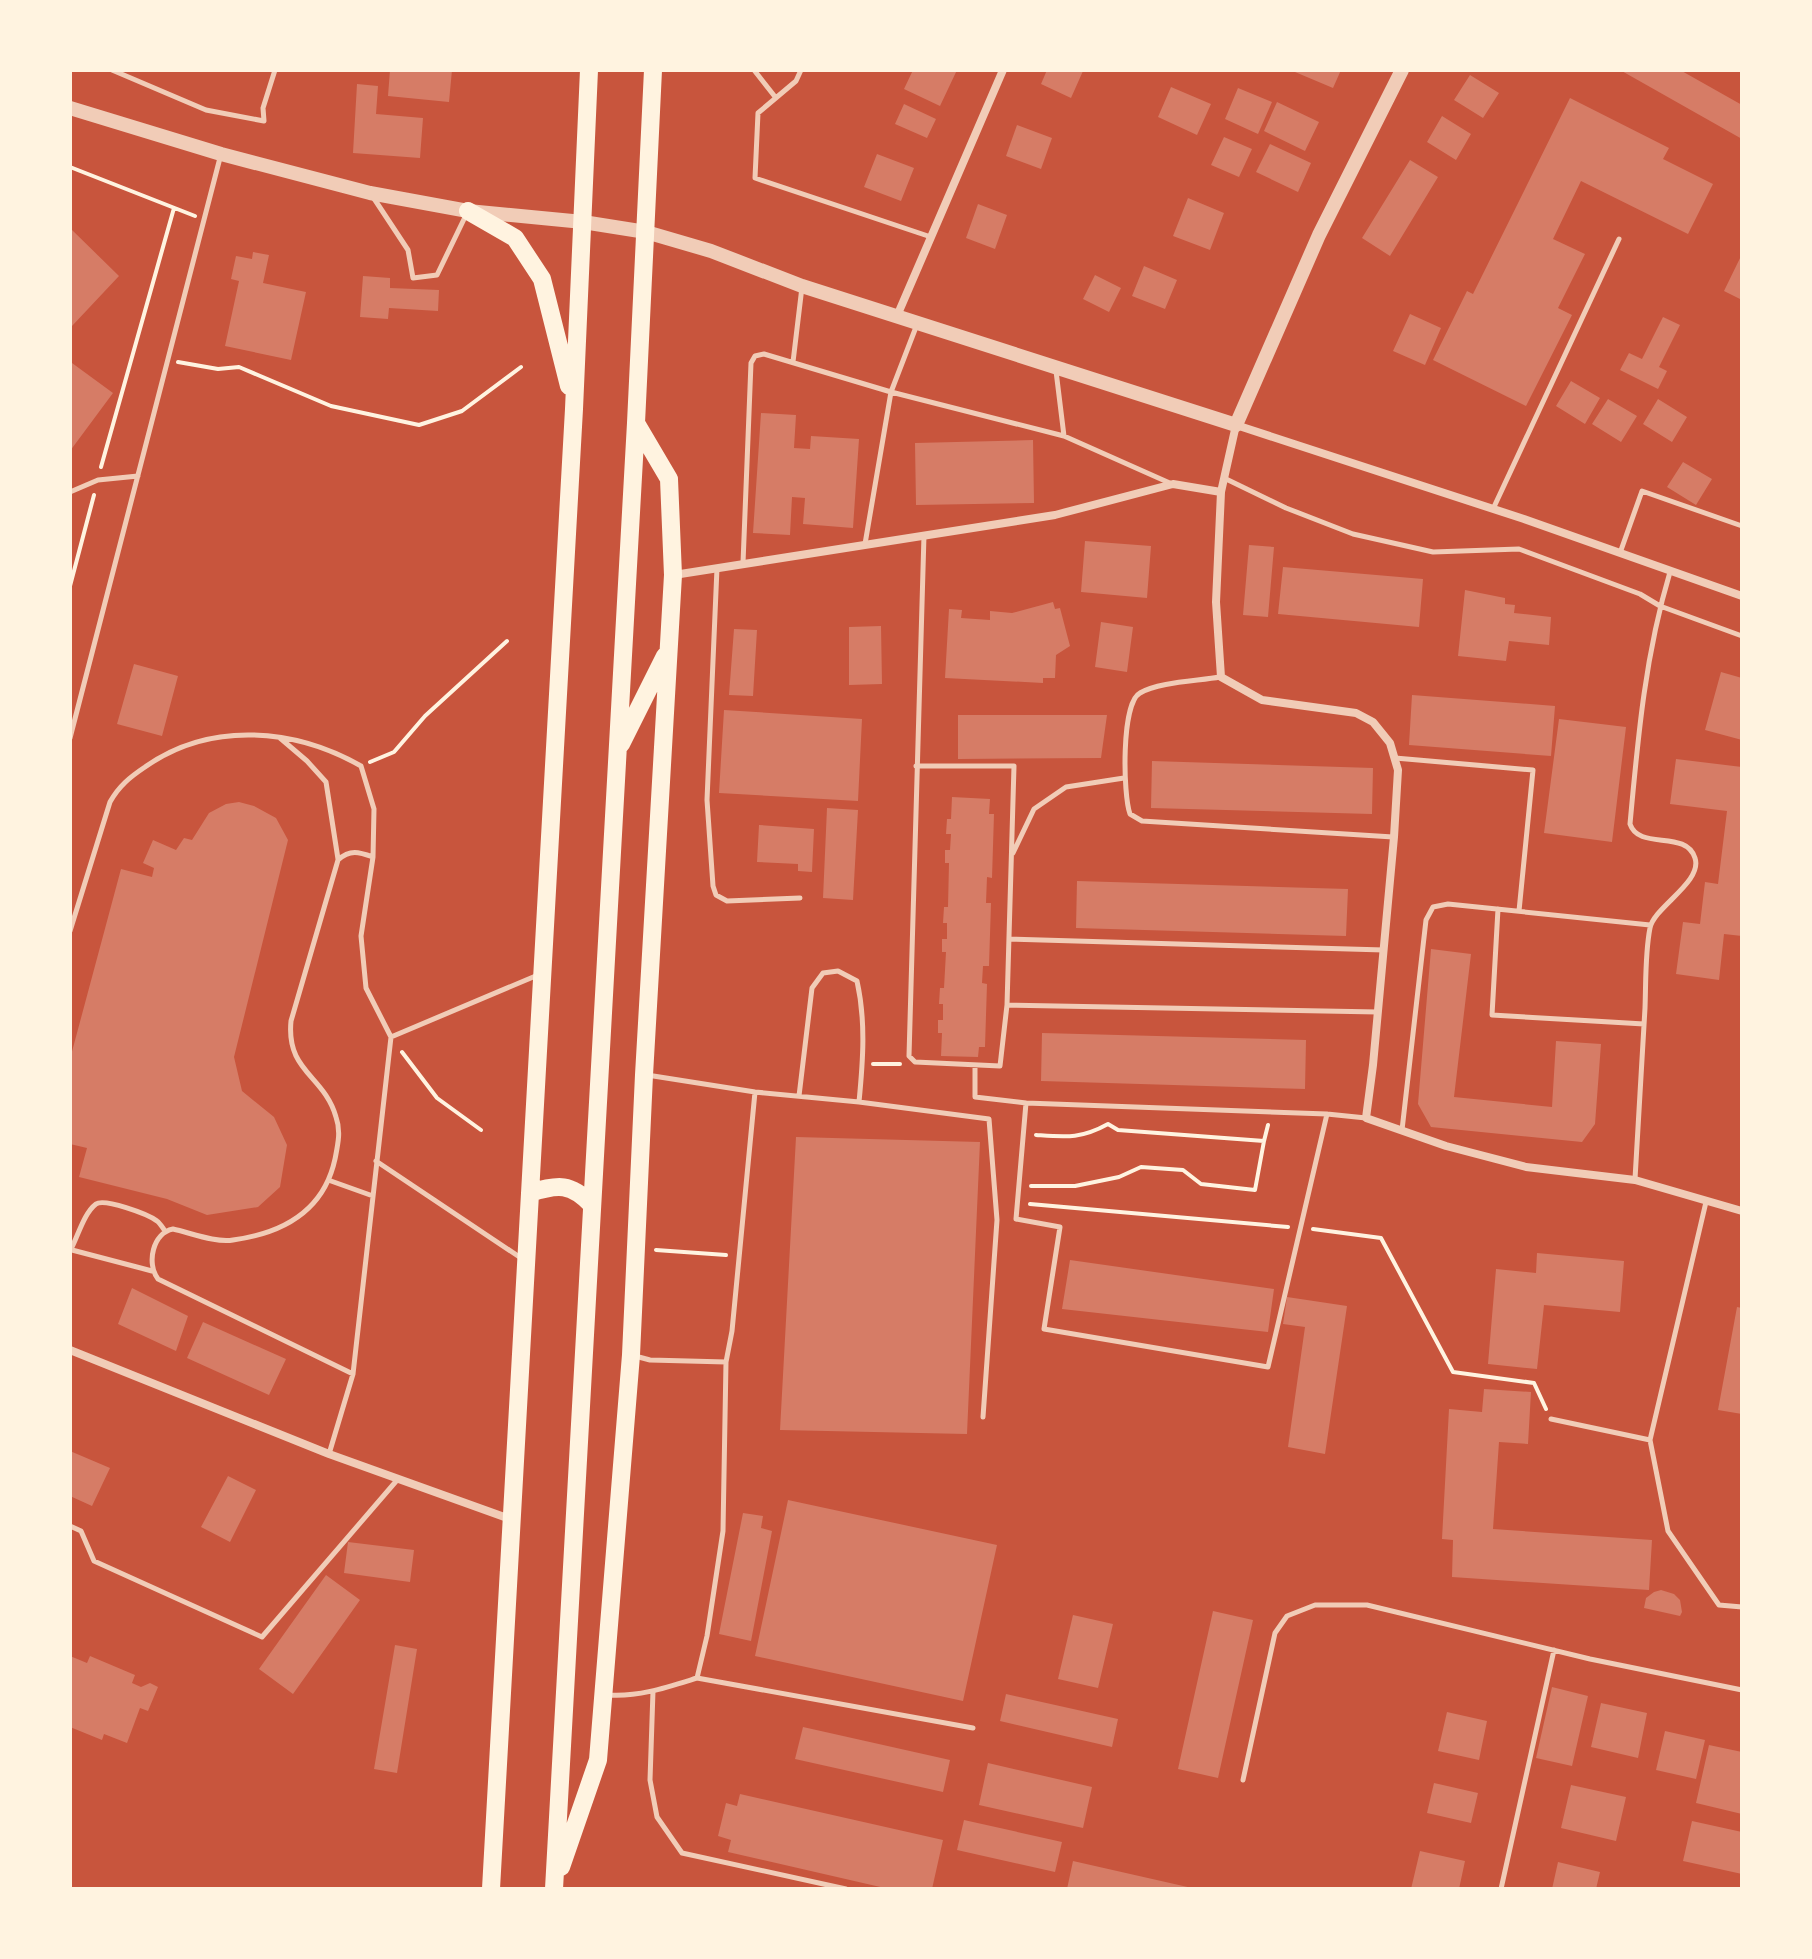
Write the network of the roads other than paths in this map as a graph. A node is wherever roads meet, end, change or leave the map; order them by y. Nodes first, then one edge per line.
1 (112, 70) edge
2 (275, 70) edge
3 (589, 70) edge
4 (653, 70) edge
5 (754, 70) edge
6 (801, 70) edge
7 (1003, 70) edge
8 (1402, 70) edge
9 (776, 98) junction
10 (70, 108) edge
11 (221, 154) junction
12 (370, 193) junction
13 (468, 211) junction
14 (583, 222) junction
15 (646, 232) junction
16 (931, 237) junction
17 (1619, 239) dead end
18 (802, 286) junction
19 (897, 316) junction
20 (918, 322) junction
21 (793, 362) junction
22 (1055, 366) junction
23 (891, 392) junction
24 (574, 409) junction
25 (636, 423) junction
26 (1236, 425) junction
27 (1064, 436) junction
28 (138, 476) junction
29 (1224, 478) junction
30 (1173, 484) junction
31 (70, 492) edge
32 (1221, 492) junction
33 (1493, 510) junction
34 (1742, 526) edge
35 (924, 534) junction
36 (865, 544) junction
37 (1619, 554) junction
38 (743, 563) junction
39 (717, 567) junction
40 (1670, 572) junction
41 (673, 575) junction
42 (1742, 596) edge
43 (1660, 606) junction
44 (1742, 636) edge
45 (669, 648) junction
46 (1221, 677) junction
47 (277, 735) junction
48 (70, 738) edge
49 (618, 750) junction
50 (1394, 758) junction
51 (916, 766) junction
52 (1124, 778) junction
53 (1394, 837) junction
54 (373, 857) junction
55 (1011, 858) junction
56 (338, 860) junction
57 (800, 898) dead end
58 (1498, 909) junction
59 (1519, 911) junction
60 (1650, 925) junction
61 (70, 931) edge
62 (1009, 939) junction
63 (1384, 950) junction
64 (542, 973) junction
65 (1007, 1005) junction
66 (1378, 1012) junction
67 (1644, 1024) junction
68 (391, 1037) junction
69 (975, 1065) junction
70 (644, 1075) junction
71 (755, 1092) junction
72 (799, 1096) junction
73 (859, 1102) junction
74 (1026, 1103) junction
75 (1327, 1114) junction
76 (1366, 1118) junction
77 (1402, 1131) junction
78 (376, 1161) junction
79 (1635, 1180) junction
80 (331, 1181) junction
81 (530, 1193) junction
82 (373, 1196) junction
83 (1706, 1202) junction
84 (592, 1205) junction
85 (1742, 1211) edge
86 (165, 1231) junction
87 (71, 1249) edge
88 (526, 1262) junction
89 (152, 1271) junction
90 (70, 1350) edge
91 (631, 1355) junction
92 (726, 1362) junction
93 (353, 1374) junction
94 (983, 1417) dead end
95 (1551, 1419) road end
96 (1650, 1440) junction
97 (329, 1454) junction
98 (398, 1479) junction
99 (512, 1520) junction
100 (70, 1526) edge
101 (1742, 1607) edge
102 (1554, 1650) junction
103 (697, 1678) junction
104 (1742, 1690) edge
105 (653, 1691) junction
106 (604, 1695) junction
107 (973, 1728) dead end
108 (1243, 1780) dead end
109 (491, 1889) edge
110 (554, 1889) edge
111 (846, 1889) edge
112 (1501, 1889) edge

1 - 2 lane
3 - 14 main road
4 - 15 main road
5 - 9 lane
6 - 9 lane
7 - 16 street
8 - 26 street
9 - 16 lane
10 - 11 street
11 - 12 street
11 - 28 lane
12 - 13 street
12 - 13 lane
13 - 14 street
13 - 24 main road
14 - 15 street
14 - 24 main road
15 - 18 street
15 - 25 main road
16 - 19 street
17 - 33 lane
18 - 19 street
18 - 21 lane
19 - 20 street
20 - 22 street
20 - 23 lane
21 - 23 lane
21 - 38 lane
22 - 26 street
22 - 27 lane
23 - 27 lane
23 - 36 lane
24 - 64 main road
25 - 41 main road
25 - 49 main road
26 - 29 street
26 - 33 street
27 - 30 lane
28 - 31 lane
28 - 48 lane
29 - 32 street
29 - 43 lane
30 - 32 street
30 - 35 street
32 - 46 street
33 - 37 street
34 - 37 lane
35 - 36 street
35 - 51 lane
36 - 38 street
37 - 40 street
38 - 39 street
39 - 41 street
39 - 57 lane
40 - 42 street
40 - 43 lane
41 - 45 main road
43 - 44 lane
43 - 60 lane
45 - 49 main road
45 - 70 main road
46 - 50 street
46 - 52 lane
47 - 54 lane
47 - 56 lane
47 - 61 lane
49 - 84 main road
50 - 53 street
50 - 59 lane
51 - 55 lane
51 - 69 lane
52 - 53 lane
52 - 55 lane
53 - 63 street
54 - 56 lane
54 - 68 lane
55 - 62 lane
56 - 80 lane
58 - 59 lane
58 - 67 lane
58 - 77 lane
59 - 60 lane
60 - 67 lane
62 - 63 lane
62 - 65 lane
63 - 66 street
64 - 68 lane
64 - 81 main road
65 - 66 lane
65 - 69 lane
66 - 76 street
67 - 79 lane
68 - 78 lane
69 - 74 lane
70 - 71 lane
70 - 91 main road
71 - 72 lane
71 - 92 lane
72 - 73 lane
72 - 73 lane
73 - 94 lane
74 - 75 lane
74 - 75 lane
75 - 76 lane
76 - 77 street
77 - 79 street
78 - 82 lane
78 - 88 lane
79 - 83 street
80 - 82 lane
80 - 86 lane
81 - 84 main road
81 - 88 main road
82 - 93 lane
83 - 85 street
83 - 96 lane
84 - 110 main road
86 - 87 lane
86 - 89 lane
87 - 89 lane
88 - 99 main road
89 - 93 lane
90 - 97 street
91 - 92 lane
91 - 106 main road
92 - 103 lane
93 - 97 lane
95 - 96 lane
96 - 101 lane
97 - 98 street
98 - 99 street
98 - 100 lane
99 - 109 main road
102 - 104 lane
102 - 108 lane
102 - 112 lane
103 - 105 lane
103 - 107 lane
105 - 106 lane
105 - 111 lane
106 - 110 main road

